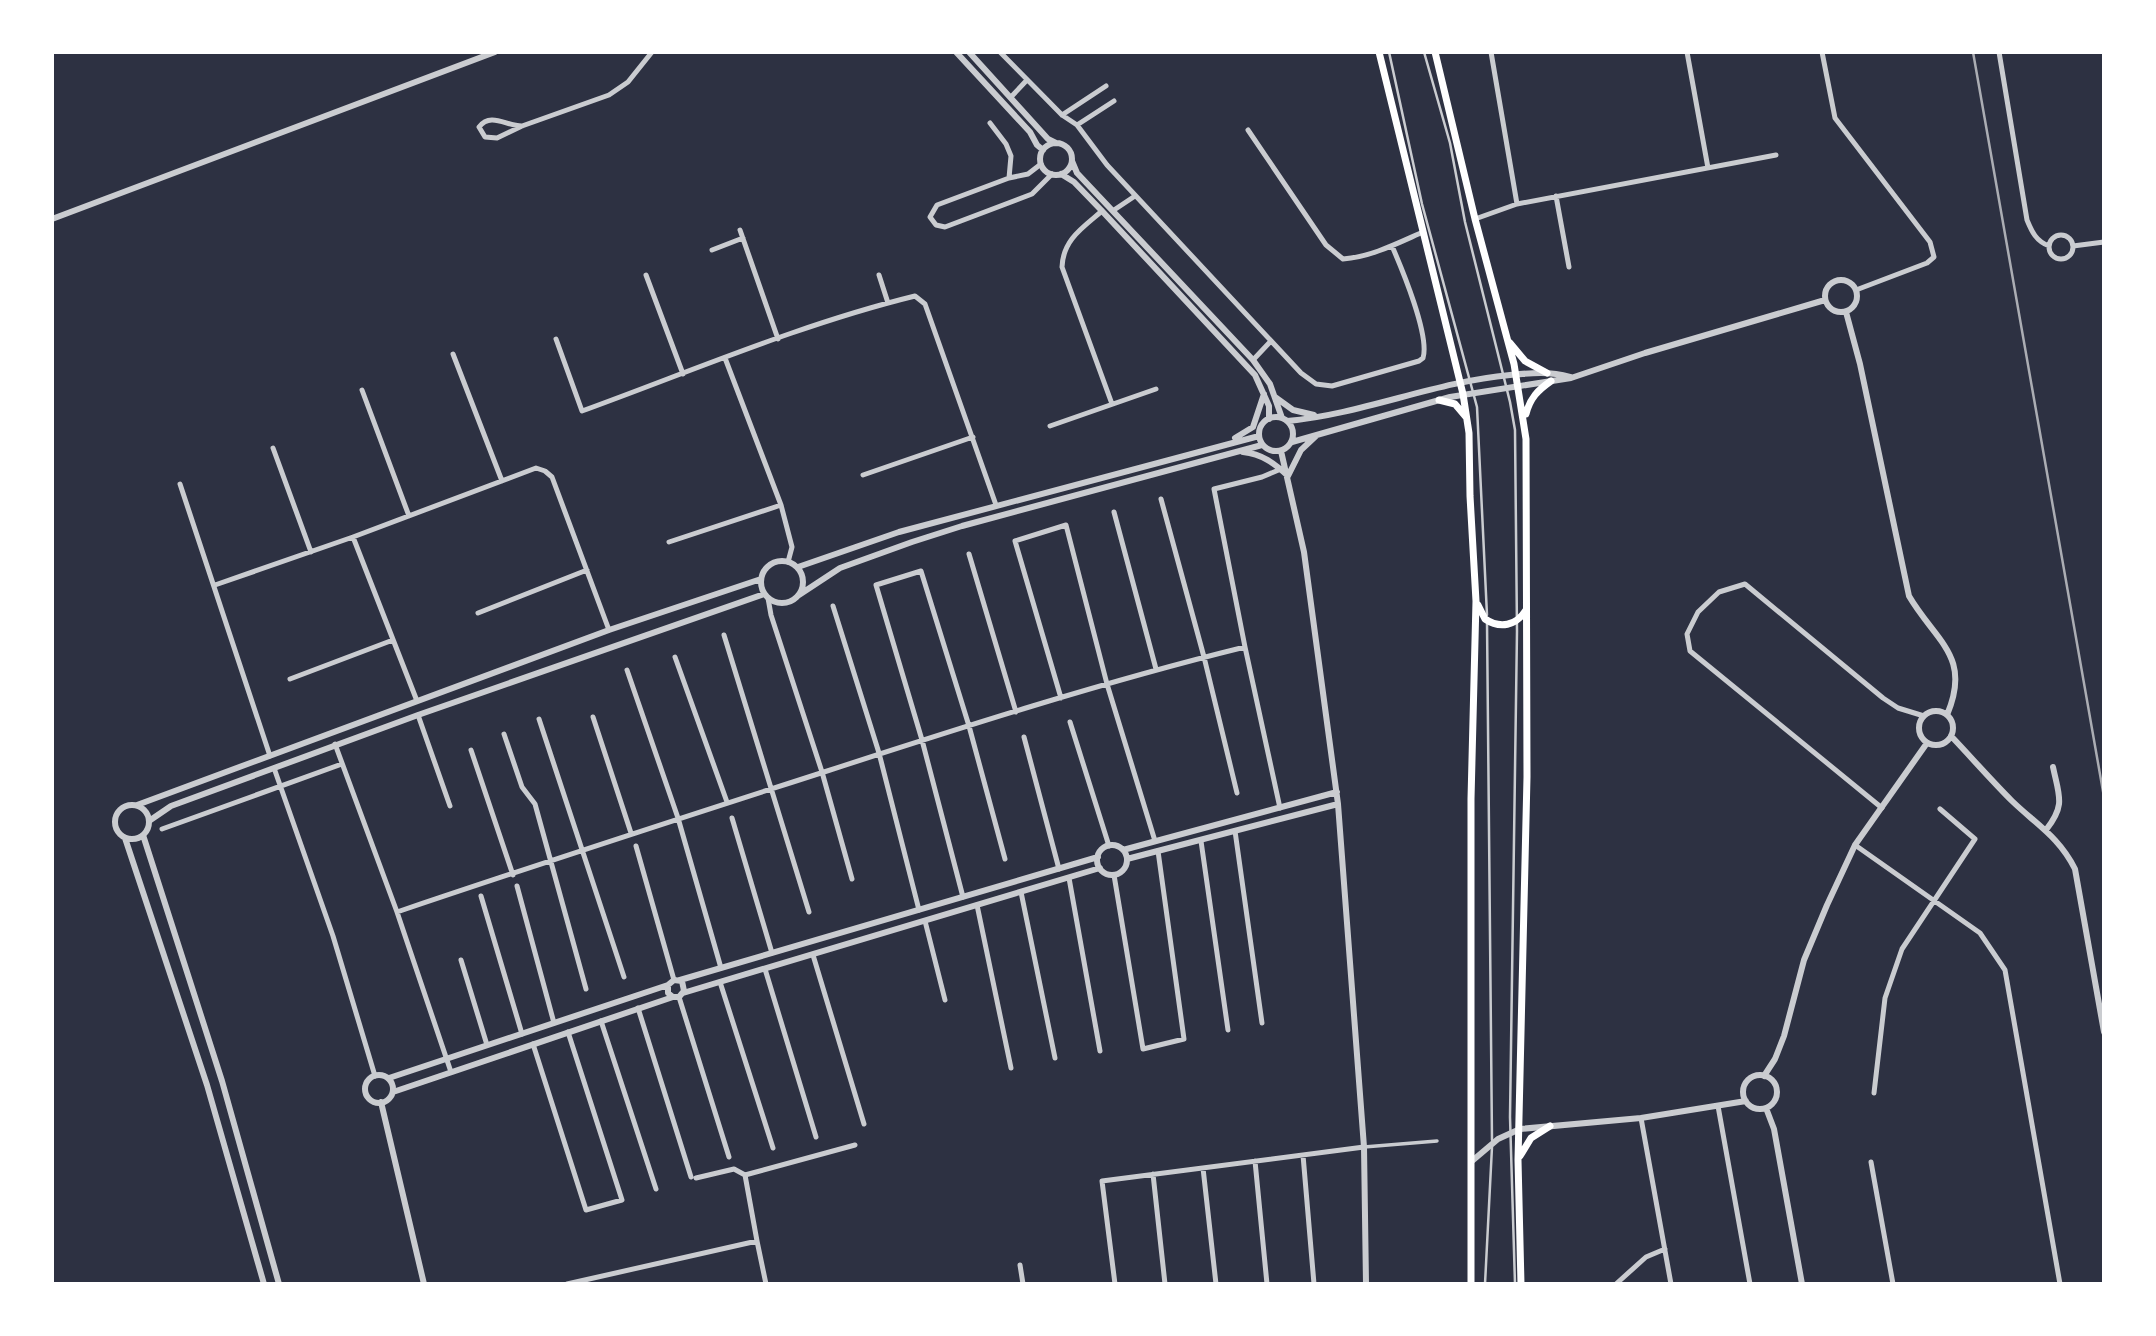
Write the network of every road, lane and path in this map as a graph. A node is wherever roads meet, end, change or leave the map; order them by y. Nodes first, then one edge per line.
1 (495, 52) edge
2 (652, 52) edge
3 (956, 52) edge
4 (969, 52) edge
5 (1000, 52) edge
6 (1378, 52) edge
7 (1389, 52) edge
8 (1424, 52) edge
9 (1435, 52) edge
10 (1491, 52) edge
11 (1687, 52) edge
12 (1822, 52) edge
13 (1999, 52) edge
14 (1027, 81) junction
15 (1106, 86) dead end
16 (1011, 97) junction
17 (1114, 101) dead end
18 (1062, 115) junction
19 (990, 123) dead end
20 (1077, 125) junction
21 (522, 126) junction
22 (1248, 130) dead end
23 (1056, 143) junction
24 (1043, 150) junction
25 (1776, 155) dead end
26 (1072, 161) junction
27 (1041, 164) junction
28 (1708, 167) junction
29 (1056, 174) junction
30 (1009, 178) junction
31 (1135, 196) junction
32 (1556, 196) junction
33 (1517, 204) junction
34 (1102, 211) junction
35 (1114, 211) junction
36 (52, 219) edge
37 (1475, 219) junction
38 (740, 230) dead end
39 (1423, 232) junction
40 (743, 238) junction
41 (2104, 242) edge
42 (1392, 246) junction
43 (2049, 246) junction
44 (2073, 246) junction
45 (712, 250) dead end
46 (1569, 267) dead end
47 (646, 275) dead end
48 (879, 275) dead end
49 (1856, 290) junction
50 (1825, 300) junction
51 (888, 303) junction
52 (1846, 312) junction
53 (556, 339) dead end
54 (778, 339) junction
55 (1508, 341) junction
56 (1270, 342) junction
57 (453, 354) dead end
58 (725, 358) junction
59 (1253, 360) junction
60 (1547, 373) junction
61 (682, 374) junction
62 (1516, 374) junction
63 (1502, 376) junction
64 (1571, 378) junction
65 (1471, 380) junction
66 (1460, 382) junction
67 (1551, 382) junction
68 (1518, 387) junction
69 (1507, 388) junction
70 (1156, 389) dead end
71 (362, 390) dead end
72 (1265, 392) junction
73 (1475, 392) junction
74 (1463, 394) junction
75 (1275, 397) junction
76 (1439, 400) junction
77 (1112, 404) junction
78 (1326, 416) junction
79 (1269, 419) junction
80 (1284, 419) junction
81 (1468, 421) junction
82 (1524, 421) junction
83 (1050, 426) dead end
84 (1321, 433) junction
85 (1259, 436) junction
86 (973, 437) junction
87 (1292, 442) junction
88 (1262, 445) junction
89 (1210, 447) junction
90 (273, 448) dead end
91 (1281, 451) junction
92 (1234, 452) junction
93 (1281, 469) junction
94 (863, 475) dead end
95 (1288, 476) junction
96 (502, 481) junction
97 (180, 484) dead end
98 (1161, 499) dead end
99 (781, 505) junction
100 (996, 505) junction
101 (1114, 512) dead end
102 (409, 516) junction
103 (353, 537) junction
104 (669, 542) dead end
105 (311, 552) junction
106 (969, 554) dead end
107 (788, 562) junction
108 (798, 567) junction
109 (586, 570) junction
110 (761, 579) junction
111 (215, 585) junction
112 (799, 595) junction
113 (766, 596) junction
114 (1476, 601) junction
115 (833, 606) dead end
116 (1528, 607) junction
117 (478, 613) dead end
118 (1487, 621) junction
119 (1516, 621) junction
120 (609, 630) junction
121 (724, 635) dead end
122 (393, 640) junction
123 (1245, 646) junction
124 (675, 657) dead end
125 (1204, 657) junction
126 (1156, 669) junction
127 (627, 670) dead end
128 (290, 679) dead end
129 (1107, 684) junction
130 (1061, 698) junction
131 (416, 701) junction
132 (1016, 712) junction
133 (418, 715) junction
134 (1947, 715) junction
135 (1924, 716) junction
136 (593, 717) dead end
137 (540, 719) dead end
138 (1070, 722) dead end
139 (969, 726) junction
140 (504, 734) dead end
141 (1951, 736) junction
142 (1024, 737) dead end
143 (922, 740) junction
144 (1927, 743) junction
145 (335, 744) junction
146 (471, 750) dead end
147 (879, 754) junction
148 (270, 756) junction
149 (342, 764) junction
150 (2053, 767) dead end
151 (274, 768) junction
152 (822, 772) junction
153 (280, 786) junction
154 (771, 788) junction
155 (1337, 792) junction
156 (1237, 793) dead end
157 (727, 802) junction
158 (1338, 804) junction
159 (137, 805) junction
160 (450, 806) dead end
161 (1280, 808) junction
162 (1882, 808) junction
163 (1940, 809) dead end
164 (678, 818) junction
165 (732, 818) dead end
166 (149, 821) junction
167 (162, 829) dead end
168 (2046, 830) junction
169 (1236, 831) junction
170 (631, 833) junction
171 (143, 835) junction
172 (125, 838) junction
173 (1155, 841) junction
174 (1201, 841) junction
175 (1855, 845) junction
176 (636, 846) dead end
177 (1109, 846) junction
178 (583, 850) junction
179 (1123, 850) junction
180 (1158, 851) junction
181 (1098, 857) junction
182 (1005, 859) dead end
183 (1127, 859) junction
184 (550, 860) junction
185 (1100, 868) junction
186 (1059, 869) junction
187 (513, 875) junction
188 (1114, 875) junction
189 (1069, 878) junction
190 (852, 879) dead end
191 (517, 886) dead end
192 (1021, 892) junction
193 (481, 896) dead end
194 (963, 897) junction
195 (1933, 901) junction
196 (976, 905) junction
197 (919, 910) junction
198 (397, 912) junction
199 (809, 912) dead end
200 (925, 921) junction
201 (772, 953) junction
202 (813, 954) junction
203 (461, 960) dead end
204 (721, 968) junction
205 (765, 969) junction
206 (624, 977) dead end
207 (674, 981) junction
208 (720, 982) junction
209 (586, 989) dead end
210 (678, 996) junction
211 (945, 1000) dead end
212 (638, 1009) junction
213 (601, 1021) junction
214 (554, 1023) junction
215 (1262, 1023) dead end
216 (1228, 1030) dead end
217 (568, 1032) junction
218 (2104, 1032) edge
219 (522, 1034) junction
220 (533, 1044) junction
221 (487, 1045) junction
222 (1100, 1051) dead end
223 (1055, 1058) dead end
224 (447, 1059) junction
225 (1011, 1068) dead end
226 (451, 1072) junction
227 (375, 1076) junction
228 (1764, 1076) junction
229 (389, 1078) junction
230 (393, 1092) junction
231 (1874, 1093) dead end
232 (1746, 1101) junction
233 (382, 1102) junction
234 (1718, 1106) junction
235 (1766, 1108) junction
236 (1641, 1118) junction
237 (864, 1124) dead end
238 (1550, 1126) junction
239 (1520, 1129) junction
240 (1511, 1132) junction
241 (816, 1137) dead end
242 (1437, 1142) dead end
243 (1492, 1143) junction
244 (855, 1145) dead end
245 (1364, 1147) junction
246 (774, 1148) dead end
247 (1303, 1155) junction
248 (729, 1157) dead end
249 (1518, 1160) junction
250 (1255, 1161) junction
251 (1472, 1161) junction
252 (1871, 1161) dead end
253 (1203, 1168) junction
254 (1153, 1174) junction
255 (745, 1175) junction
256 (656, 1189) dead end
257 (757, 1241) junction
258 (1665, 1249) junction
259 (1020, 1265) dead end
260 (581, 1282) edge
261 (264, 1283) edge
262 (279, 1283) edge
263 (424, 1283) edge
264 (567, 1283) edge
265 (766, 1283) edge
266 (1023, 1283) edge
267 (1115, 1283) edge
268 (1165, 1283) edge
269 (1216, 1283) edge
270 (1267, 1283) edge
271 (1314, 1283) edge
272 (1366, 1283) edge
273 (1471, 1283) edge
274 (1485, 1283) edge
275 (1515, 1283) edge
276 (1521, 1283) edge
277 (1616, 1283) edge
278 (1671, 1283) edge
279 (1750, 1283) edge
280 (1802, 1283) edge
281 (1893, 1283) edge
282 (2060, 1283) edge

1 - 36 street
2 - 21 street
3 - 24 street
4 - 16 street
5 - 14 street
6 - 39 main road
7 - 65 lane
8 - 63 lane
9 - 37 main road
10 - 33 street
11 - 28 street
12 - 49 street
13 - 43 street
14 - 16 street
14 - 18 street
15 - 18 street
16 - 23 street
17 - 20 street
18 - 20 street
19 - 30 street
20 - 31 street
21 - 21 street
22 - 42 street
23 - 24 street
23 - 26 street
24 - 27 street
25 - 28 street
26 - 29 street
26 - 35 street
27 - 29 street
27 - 30 street
28 - 32 street
29 - 30 street
29 - 34 street
31 - 35 street
31 - 56 street
32 - 33 street
32 - 46 street
33 - 37 street
34 - 72 street
34 - 77 street
35 - 59 street
37 - 55 main road
38 - 40 street
39 - 42 street
39 - 66 main road
40 - 45 street
40 - 54 street
41 - 44 street
42 - 56 street
43 - 44 street
43 - 44 street
47 - 61 street
48 - 51 street
49 - 50 street
49 - 52 street
50 - 52 street
50 - 64 street
51 - 54 street
51 - 86 street
52 - 134 street
53 - 61 street
54 - 58 street
55 - 60 main road
55 - 62 main road
56 - 59 street
57 - 96 street
58 - 61 street
58 - 99 street
59 - 75 street
60 - 62 street
60 - 64 street
62 - 63 street
62 - 68 main road
63 - 65 street
63 - 69 lane
64 - 67 street
65 - 66 street
65 - 73 lane
66 - 74 main road
66 - 78 street
67 - 68 street
67 - 82 main road
68 - 69 street
68 - 82 main road
69 - 73 street
69 - 119 lane
70 - 77 street
71 - 102 street
72 - 79 street
72 - 89 street
73 - 74 street
73 - 118 lane
74 - 76 street
74 - 81 main road
75 - 78 street
75 - 80 street
76 - 81 main road
76 - 84 street
77 - 83 street
78 - 80 street
79 - 80 street
79 - 85 street
80 - 87 street
81 - 114 main road
82 - 116 main road
84 - 87 street
84 - 95 street
85 - 88 street
85 - 89 street
86 - 94 street
86 - 100 street
87 - 91 street
88 - 91 street
88 - 92 street
89 - 100 street
90 - 105 street
91 - 95 street
92 - 93 street
92 - 112 street
93 - 95 street
93 - 123 street
95 - 155 street
96 - 102 street
96 - 109 street
97 - 111 street
98 - 125 street
99 - 104 street
99 - 107 street
100 - 108 street
101 - 126 street
102 - 103 street
103 - 105 street
103 - 122 street
105 - 111 street
106 - 132 street
107 - 108 street
107 - 110 street
108 - 112 street
109 - 117 street
109 - 120 street
110 - 113 street
110 - 120 street
111 - 148 street
112 - 113 street
113 - 133 street
113 - 152 street
114 - 118 main road
114 - 251 main road
115 - 147 street
116 - 119 main road
116 - 239 main road
118 - 119 main road
118 - 243 lane
119 - 240 lane
120 - 131 street
121 - 154 street
122 - 128 street
122 - 131 street
123 - 125 street
123 - 161 street
124 - 157 street
125 - 126 street
125 - 156 street
126 - 129 street
127 - 164 street
129 - 130 street
129 - 130 street
129 - 173 street
130 - 132 street
131 - 148 street
132 - 139 street
133 - 145 street
133 - 160 street
134 - 135 street
134 - 141 street
135 - 144 street
135 - 162 street
136 - 170 street
137 - 178 street
138 - 177 street
139 - 143 street
139 - 143 street
139 - 182 street
140 - 184 street
141 - 144 street
141 - 168 street
142 - 186 street
143 - 147 street
143 - 194 street
144 - 162 street
145 - 149 street
145 - 151 street
146 - 187 street
147 - 152 street
147 - 197 street
148 - 159 street
149 - 153 street
149 - 198 street
150 - 168 street
151 - 153 street
151 - 166 street
152 - 154 street
152 - 190 street
153 - 167 street
153 - 227 street
154 - 157 street
154 - 199 street
155 - 158 street
155 - 161 street
157 - 164 street
158 - 169 street
158 - 245 street
159 - 166 street
159 - 172 street
161 - 173 street
162 - 175 street
163 - 195 street
164 - 170 street
164 - 204 street
165 - 201 street
166 - 171 street
168 - 218 street
169 - 174 street
169 - 215 street
170 - 178 street
171 - 172 street
171 - 262 street
172 - 261 street
173 - 179 street
174 - 180 street
174 - 216 street
175 - 195 street
175 - 228 street
176 - 207 street
177 - 179 street
177 - 181 street
178 - 184 street
178 - 206 street
179 - 183 street
180 - 183 street
180 - 188 street
181 - 185 street
181 - 186 street
183 - 188 street
184 - 187 street
184 - 209 street
185 - 188 street
185 - 189 street
186 - 194 street
187 - 198 street
189 - 192 street
189 - 222 street
191 - 214 street
192 - 196 street
192 - 223 street
193 - 219 street
194 - 197 street
195 - 231 street
195 - 282 street
196 - 200 street
196 - 225 street
197 - 201 street
198 - 224 street
200 - 202 street
200 - 211 street
201 - 204 street
202 - 205 street
202 - 237 street
203 - 221 street
204 - 207 street
205 - 208 street
205 - 241 street
207 - 210 street
207 - 210 street
207 - 214 street
208 - 210 street
208 - 246 street
210 - 212 street
210 - 248 street
212 - 213 street
212 - 255 street
213 - 217 street
213 - 256 street
214 - 219 street
217 - 220 street
217 - 220 street
219 - 221 street
220 - 226 street
221 - 224 street
224 - 226 street
224 - 229 street
226 - 230 street
227 - 229 street
227 - 233 street
228 - 232 street
228 - 235 street
229 - 230 street
230 - 233 street
232 - 234 street
232 - 235 street
233 - 263 street
234 - 236 street
234 - 279 street
235 - 280 street
236 - 238 street
236 - 258 street
238 - 239 street
238 - 249 main road
239 - 240 street
239 - 249 main road
240 - 243 street
240 - 275 lane
242 - 245 street
243 - 251 street
243 - 274 lane
244 - 255 street
245 - 247 street
245 - 272 street
247 - 250 street
247 - 271 street
249 - 276 main road
250 - 253 street
250 - 270 street
251 - 273 main road
252 - 281 street
253 - 254 street
253 - 269 street
254 - 267 street
254 - 268 street
255 - 257 street
257 - 260 street
257 - 265 street
258 - 277 street
258 - 278 street
259 - 266 street
260 - 264 street

